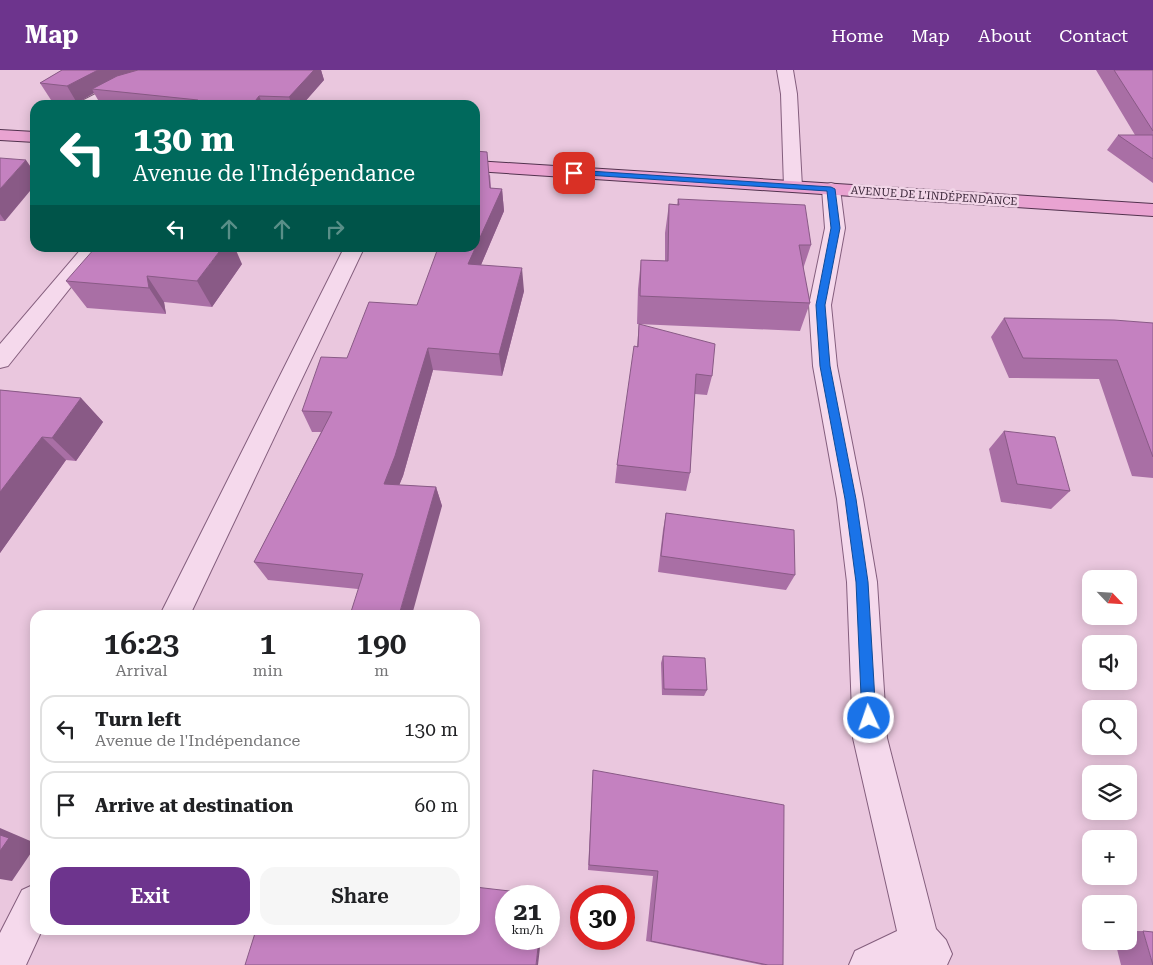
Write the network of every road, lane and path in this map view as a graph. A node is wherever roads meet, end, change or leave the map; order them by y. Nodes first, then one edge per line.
1 (180, 70) edge
2 (786, 70) edge
3 (96, 100) edge
4 (0, 135) edge
5 (30, 136) edge
6 (480, 166) edge
7 (793, 187) junction
8 (831, 189) junction
9 (1153, 210) edge
10 (89, 252) edge
11 (352, 252) edge
12 (0, 360) edge
13 (177, 610) edge
14 (30, 913) edge
15 (930, 957) edge
16 (5, 965) edge
17 (869, 965) edge

1 - 3 street
2 - 7 street
4 - 5 main road
6 - 7 main road, AVENUE DE L'INDÉPENDANCE
7 - 8 main road, AVENUE DE L'INDÉPENDANCE
8 - 9 main road, AVENUE DE L'INDÉPENDANCE
8 - 15 street
10 - 12 street
11 - 13 street
14 - 16 street
15 - 17 street

